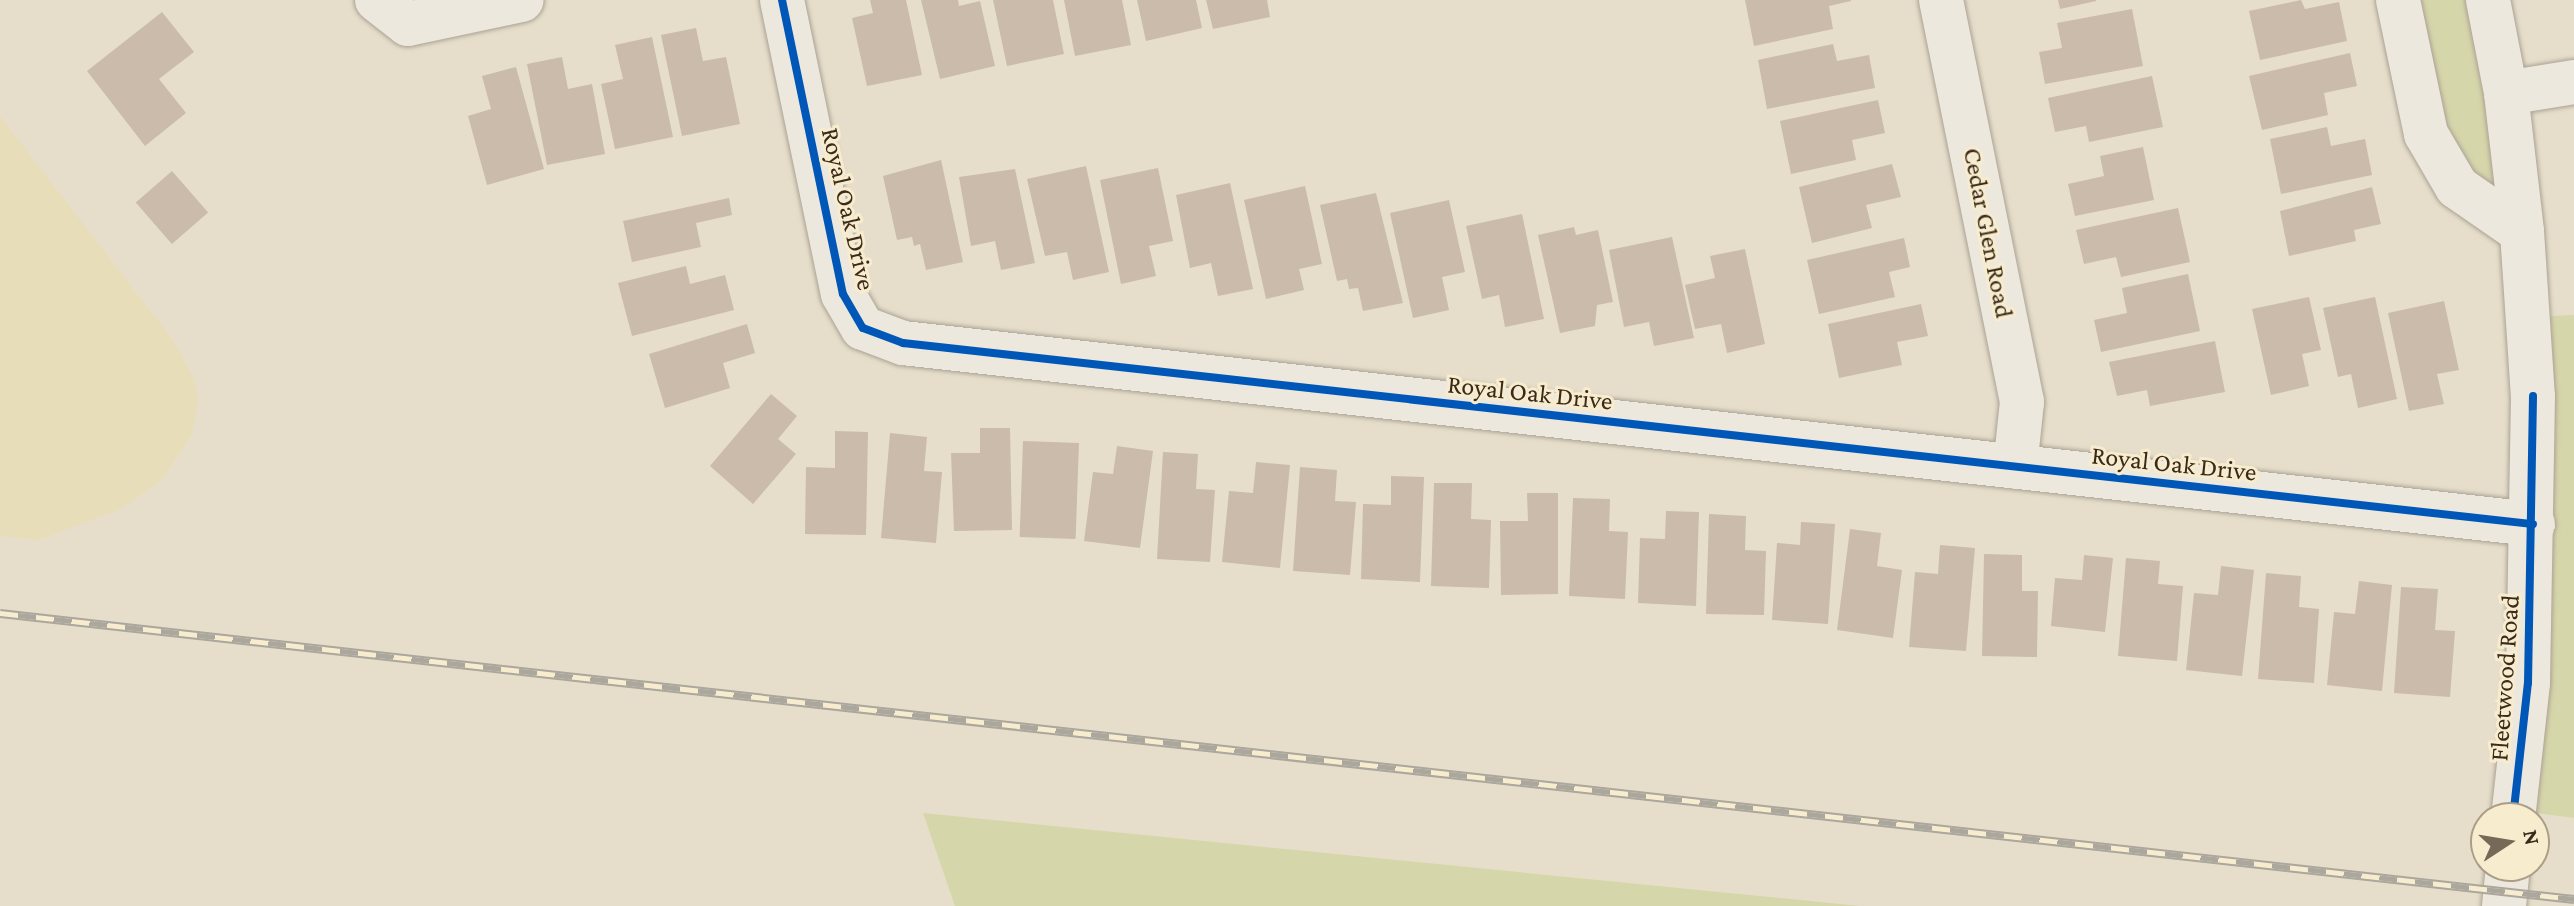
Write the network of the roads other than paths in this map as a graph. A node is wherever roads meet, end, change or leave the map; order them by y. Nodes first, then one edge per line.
1 (377, 0) edge
2 (522, 0) edge
3 (782, 0) edge
4 (1941, 0) edge
5 (2398, 0) edge
6 (2493, 4) edge
7 (2574, 82) edge
8 (2506, 93) junction
9 (2522, 232) junction
10 (2015, 467) junction
11 (2533, 524) junction
12 (2515, 802) edge
13 (2506, 882) edge
14 (2504, 906) edge

1 - 2 street
3 - 10 street, Royal Oak Drive
4 - 10 street, Cedar Glen Road
5 - 9 street
6 - 8 street, Fleetwood Road
7 - 8 street
8 - 9 street, Fleetwood Road
9 - 11 street, Fleetwood Road
10 - 11 street, Royal Oak Drive
11 - 12 street, Fleetwood Road
13 - 14 street

